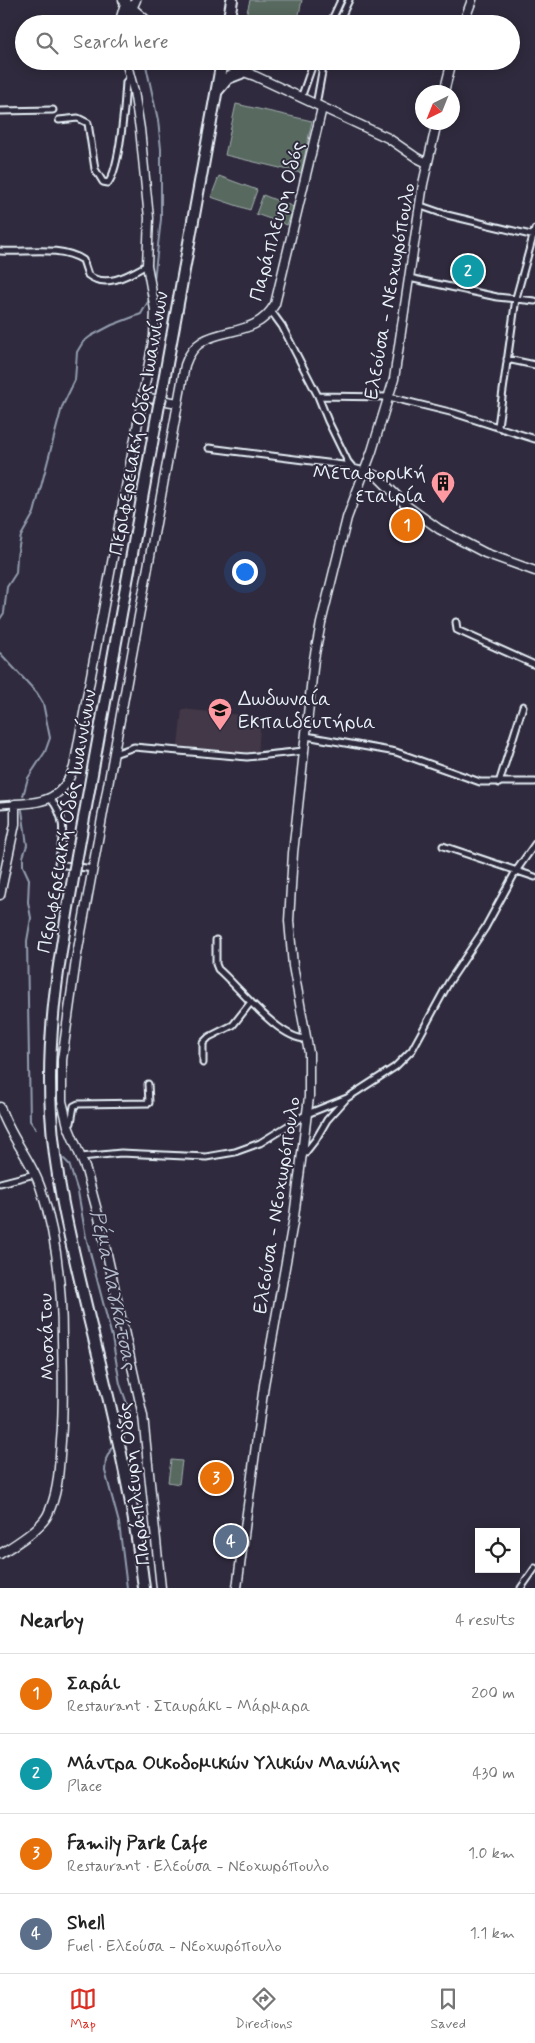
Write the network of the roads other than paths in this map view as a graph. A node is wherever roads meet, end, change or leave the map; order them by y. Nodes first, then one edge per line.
1 (136, 0) edge
2 (232, 0) edge
3 (341, 0) edge
4 (349, 0) edge
5 (472, 0) edge
6 (125, 1) edge
7 (132, 9) junction
8 (121, 15) edge
9 (130, 15) edge
10 (140, 15) edge
11 (230, 15) edge
12 (334, 15) edge
13 (342, 15) edge
14 (467, 15) edge
15 (129, 70) edge
16 (220, 70) edge
17 (236, 70) edge
18 (240, 70) edge
19 (311, 70) edge
20 (323, 70) edge
21 (450, 70) edge
22 (241, 73) junction
23 (255, 76) junction
24 (131, 77) junction
25 (446, 85) edge
26 (217, 92) junction
27 (301, 98) junction
28 (319, 107) junction
29 (53, 110) dead end
30 (0, 111) edge
31 (59, 120) dead end
32 (435, 130) edge
33 (427, 163) junction
34 (421, 206) junction
35 (535, 229) edge
36 (534, 235) edge
37 (0, 251) edge
38 (146, 265) junction
39 (409, 278) junction
40 (516, 298) junction
41 (535, 301) edge
42 (271, 312) junction
43 (507, 359) junction
44 (535, 365) edge
45 (318, 396) junction
46 (143, 397) junction
47 (389, 397) junction
48 (178, 403) junction
49 (498, 426) junction
50 (535, 439) edge
51 (209, 448) dead end
52 (351, 466) junction
53 (364, 471) junction
54 (535, 571) edge
55 (456, 622) dead end
56 (535, 665) edge
57 (523, 706) dead end
58 (306, 736) junction
59 (304, 751) junction
60 (114, 754) junction
61 (535, 782) edge
62 (499, 783) junction
63 (50, 798) junction
64 (15, 804) junction
65 (0, 805) edge
66 (535, 844) edge
67 (443, 846) dead end
68 (93, 869) junction
69 (516, 871) junction
70 (535, 878) edge
71 (0, 894) edge
72 (216, 940) dead end
73 (251, 1002) junction
74 (307, 1039) junction
75 (203, 1063) dead end
76 (148, 1084) dead end
77 (347, 1098) junction
78 (0, 1107) edge
79 (307, 1114) junction
80 (68, 1126) junction
81 (81, 1157) junction
82 (302, 1157) junction
83 (35, 1174) junction
84 (0, 1183) edge
85 (0, 1554) edge
86 (535, 1568) edge
87 (144, 1588) edge
88 (161, 1588) edge
89 (237, 1588) edge
90 (521, 1588) edge

1 - 7 street
2 - 11 highway
3 - 12 street
4 - 13 street
5 - 14 street
6 - 7 street
6 - 8 street
7 - 9 street
7 - 10 street
15 - 24 street
16 - 26 highway, Περιφερειακή Οδός Ιωαννίνων
17 - 22 street
18 - 23 street
19 - 27 street
20 - 28 street
21 - 25 street
22 - 23 street
22 - 26 highway
23 - 27 street
24 - 31 street
24 - 38 street
26 - 87 highway, Περιφερειακή Οδός Ιωαννίνων, bridge
27 - 28 street
28 - 33 street
28 - 42 street, Παράπλευρη Οδός
29 - 30 street
32 - 33 street, Ελεούσα - Νεοχωρόπουλο
33 - 34 street, Ελεούσα - Νεοχωρόπουλο
34 - 36 street
34 - 39 street, Ελεούσα - Νεοχωρόπουλο
35 - 36 street
36 - 40 street
37 - 38 street
38 - 46 street
39 - 40 street
39 - 47 street, Ελεούσα - Νεοχωρόπουλο
40 - 41 street
40 - 43 street
42 - 45 street
42 - 48 street, Παράπλευρη Οδός
43 - 44 street
43 - 49 street
45 - 47 street
45 - 52 street
46 - 48 street
46 - 63 street
47 - 49 street
47 - 53 street, Ελεούσα - Νεοχωρόπουλο
48 - 60 street, Παράπλευρη Οδός
49 - 50 street
51 - 52 street
52 - 53 street
53 - 54 street
53 - 58 street, Ελεούσα - Νεοχωρόπουλο
55 - 56 street
57 - 62 street
58 - 59 street, Ελεούσα - Νεοχωρόπουλο
58 - 62 street
59 - 60 street
59 - 74 street, Ελεούσα - Νεοχωρόπουλο
60 - 68 street, Παράπλευρη Οδός
61 - 62 street
63 - 64 street
63 - 68 street
64 - 65 street
64 - 71 street
66 - 69 street
67 - 69 street
68 - 80 street, Παράπλευρη Οδός
69 - 70 street
69 - 77 street
72 - 73 street
73 - 74 street
73 - 75 street
74 - 79 street, Ελεούσα - Νεοχωρόπουλο
76 - 80 street
77 - 79 street
77 - 82 street
78 - 83 street, Μοσχάτου
79 - 81 street
79 - 82 street, Ελεούσα - Νεοχωρόπουλο
80 - 81 street, Παράπλευρη Οδός
81 - 88 street, Παράπλευρη Οδός
82 - 89 street, Ελεούσα - Νεοχωρόπουλο
83 - 84 street
83 - 85 street, Μοσχάτου
86 - 90 street

